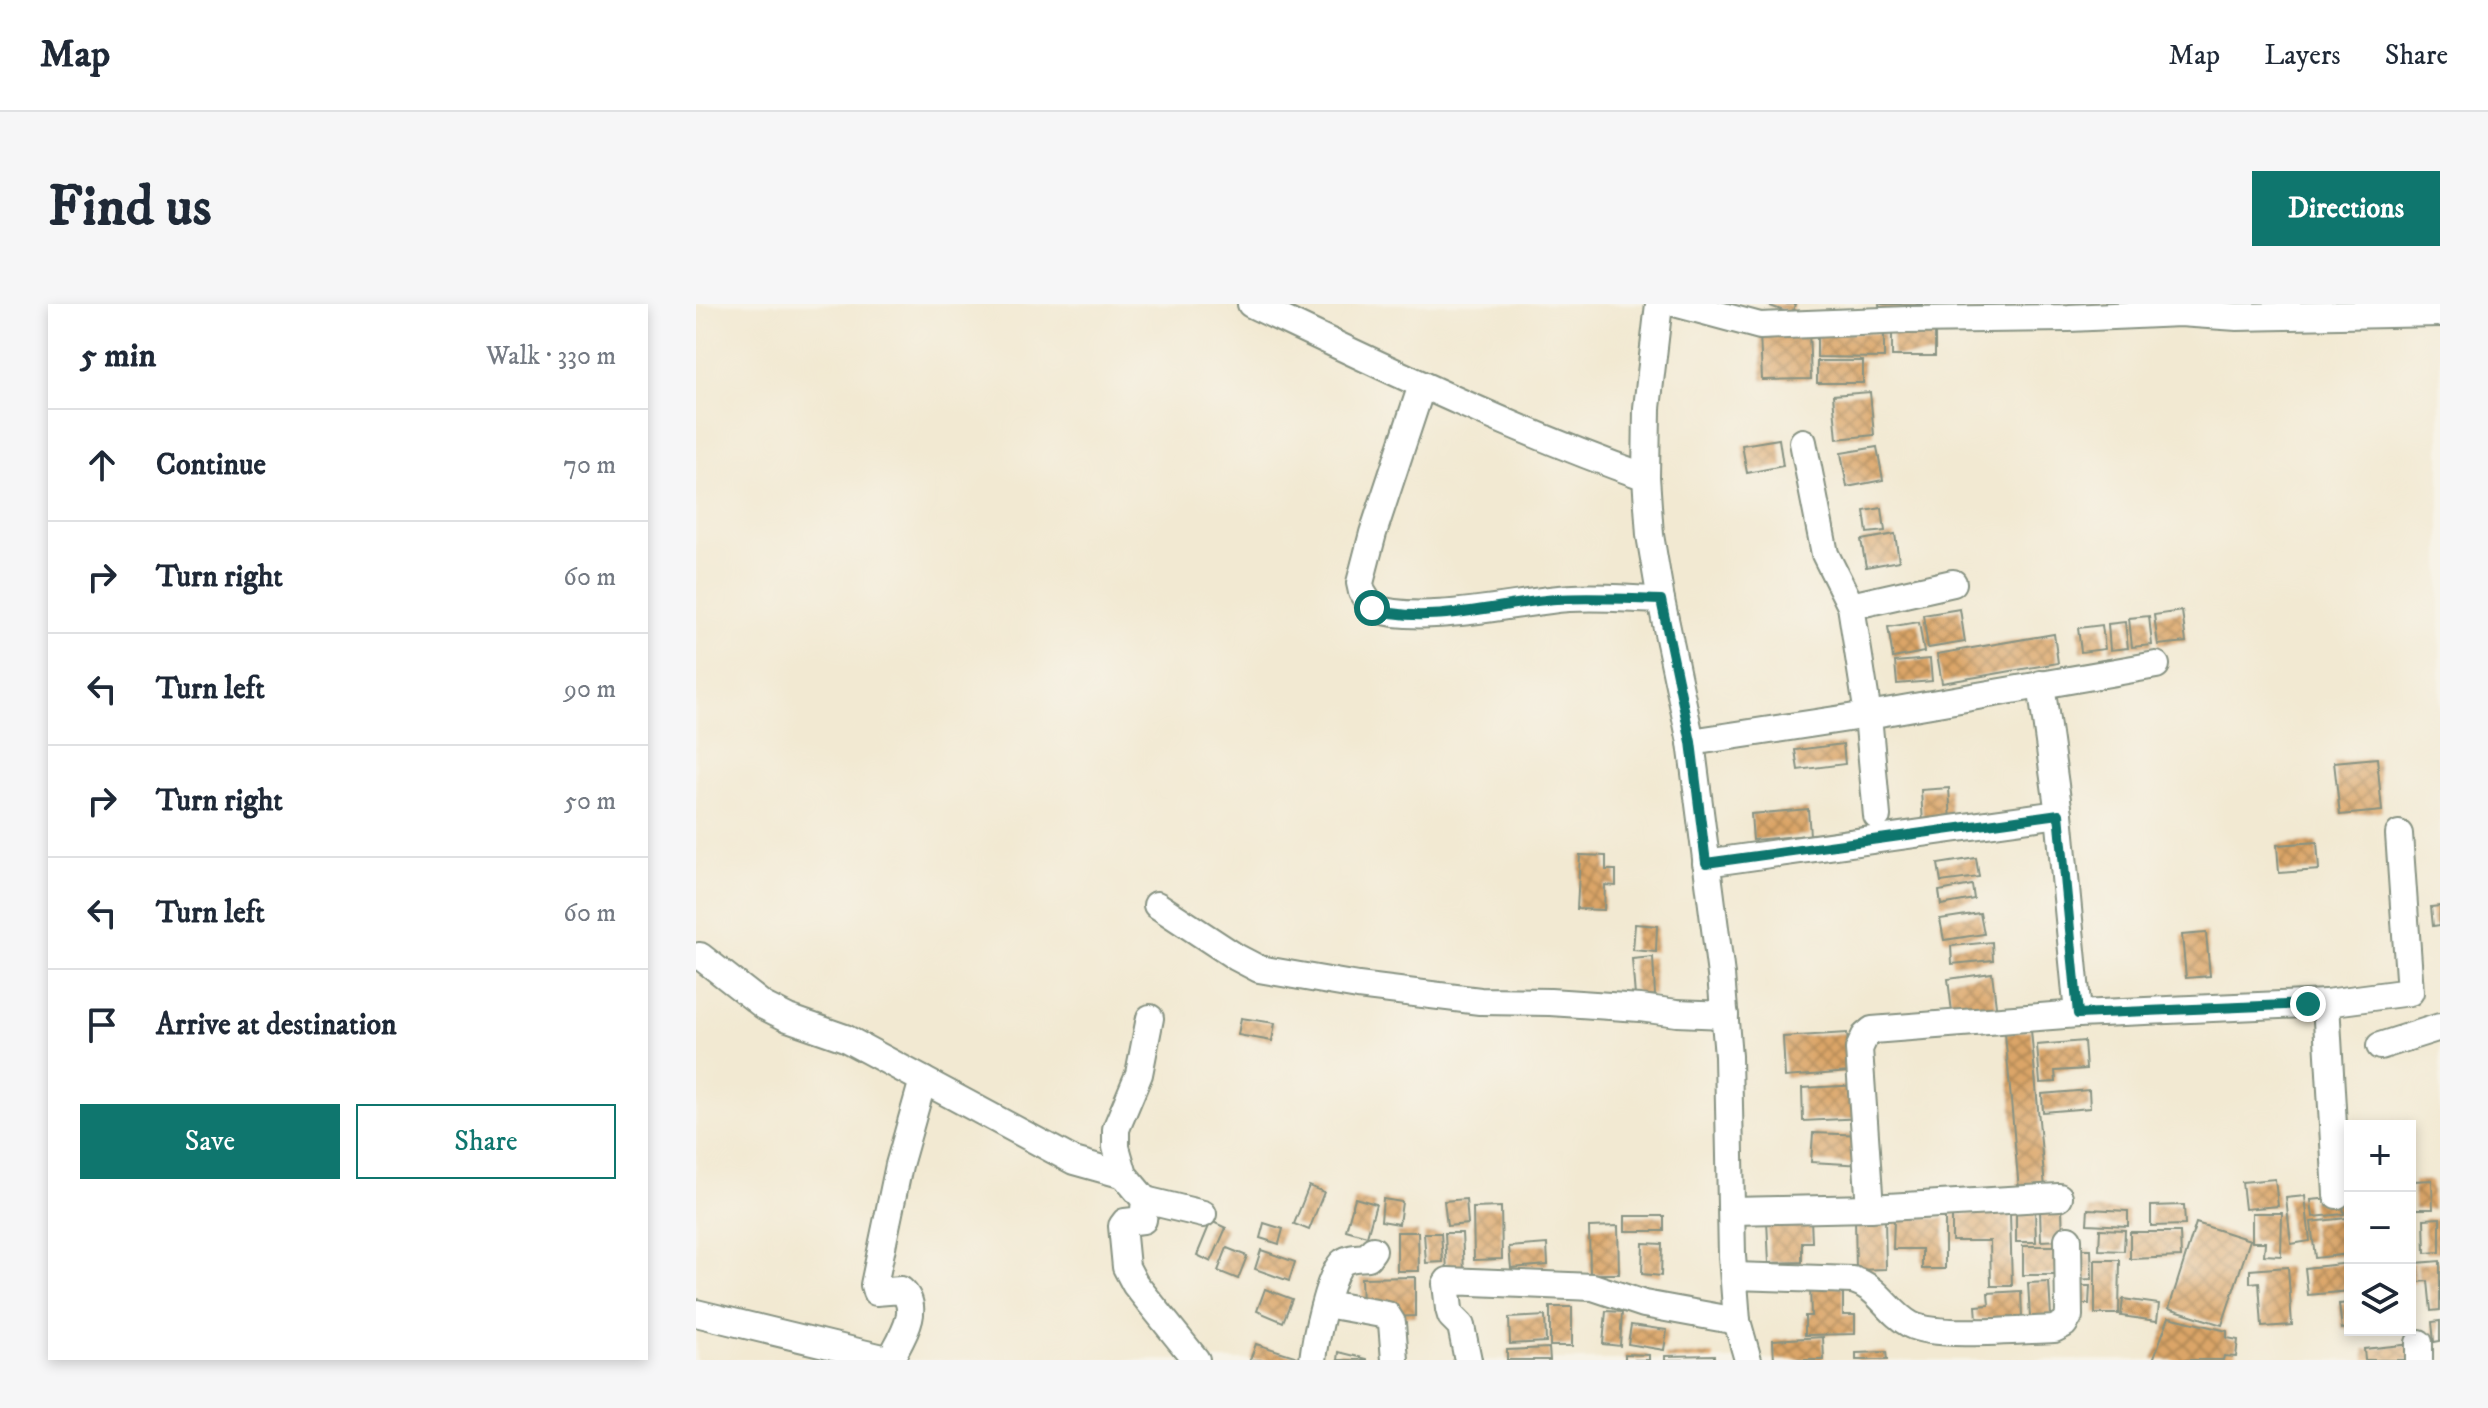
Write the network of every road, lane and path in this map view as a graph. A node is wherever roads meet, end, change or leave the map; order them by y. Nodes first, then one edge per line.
1 (1251, 304) edge
2 (1659, 304) edge
3 (1678, 304) edge
4 (2440, 313) edge
5 (1422, 385) junction
6 (1803, 442) dead end
7 (1646, 477) junction
8 (1953, 583) dead end
9 (1661, 600) junction
10 (1851, 606) junction
11 (2156, 665) dead end
12 (2041, 684) junction
13 (1868, 715) junction
14 (1691, 742) junction
15 (2059, 814) junction
16 (1877, 816) dead end
17 (2399, 834) dead end
18 (1706, 863) junction
19 (1157, 905) dead end
20 (700, 956) dead end
21 (2410, 992) junction
22 (2326, 1003) junction
23 (2078, 1014) junction
24 (1725, 1015) junction
25 (1150, 1018) dead end
26 (2440, 1024) edge
27 (2380, 1046) dead end
28 (923, 1080) junction
29 (1124, 1175) junction
30 (2337, 1195) dead end
31 (2059, 1197) dead end
32 (1870, 1208) junction
33 (1733, 1211) junction
34 (1138, 1214) junction
35 (1203, 1214) dead end
36 (2068, 1239) dead end
37 (1373, 1250) dead end
38 (1734, 1276) junction
39 (1326, 1304) junction
40 (696, 1313) edge
41 (1737, 1321) junction
42 (858, 1356) edge
43 (890, 1360) edge
44 (1196, 1360) edge
45 (1313, 1360) edge
46 (1395, 1360) edge
47 (1468, 1360) edge
48 (1748, 1360) edge

1 - 5 street
2 - 7 street
3 - 4 street
5 - 7 street
5 - 9 street
6 - 10 street
7 - 9 street
8 - 10 street
9 - 14 street
10 - 13 street
11 - 12 street
12 - 13 street
12 - 15 street
13 - 14 street
13 - 16 street
14 - 18 street
15 - 18 street
15 - 23 street
17 - 21 street
18 - 24 street
19 - 24 street
20 - 28 street
21 - 22 street
21 - 26 street
22 - 23 street
22 - 30 street
23 - 32 street
24 - 33 street
25 - 29 street
26 - 27 street
28 - 29 street
28 - 43 street
29 - 34 street
31 - 32 street
32 - 33 street
33 - 38 street
34 - 35 street
34 - 44 street
36 - 38 street
37 - 39 street
38 - 41 street
39 - 45 street
39 - 46 street
40 - 42 street
41 - 47 street
41 - 48 street
42 - 43 street

